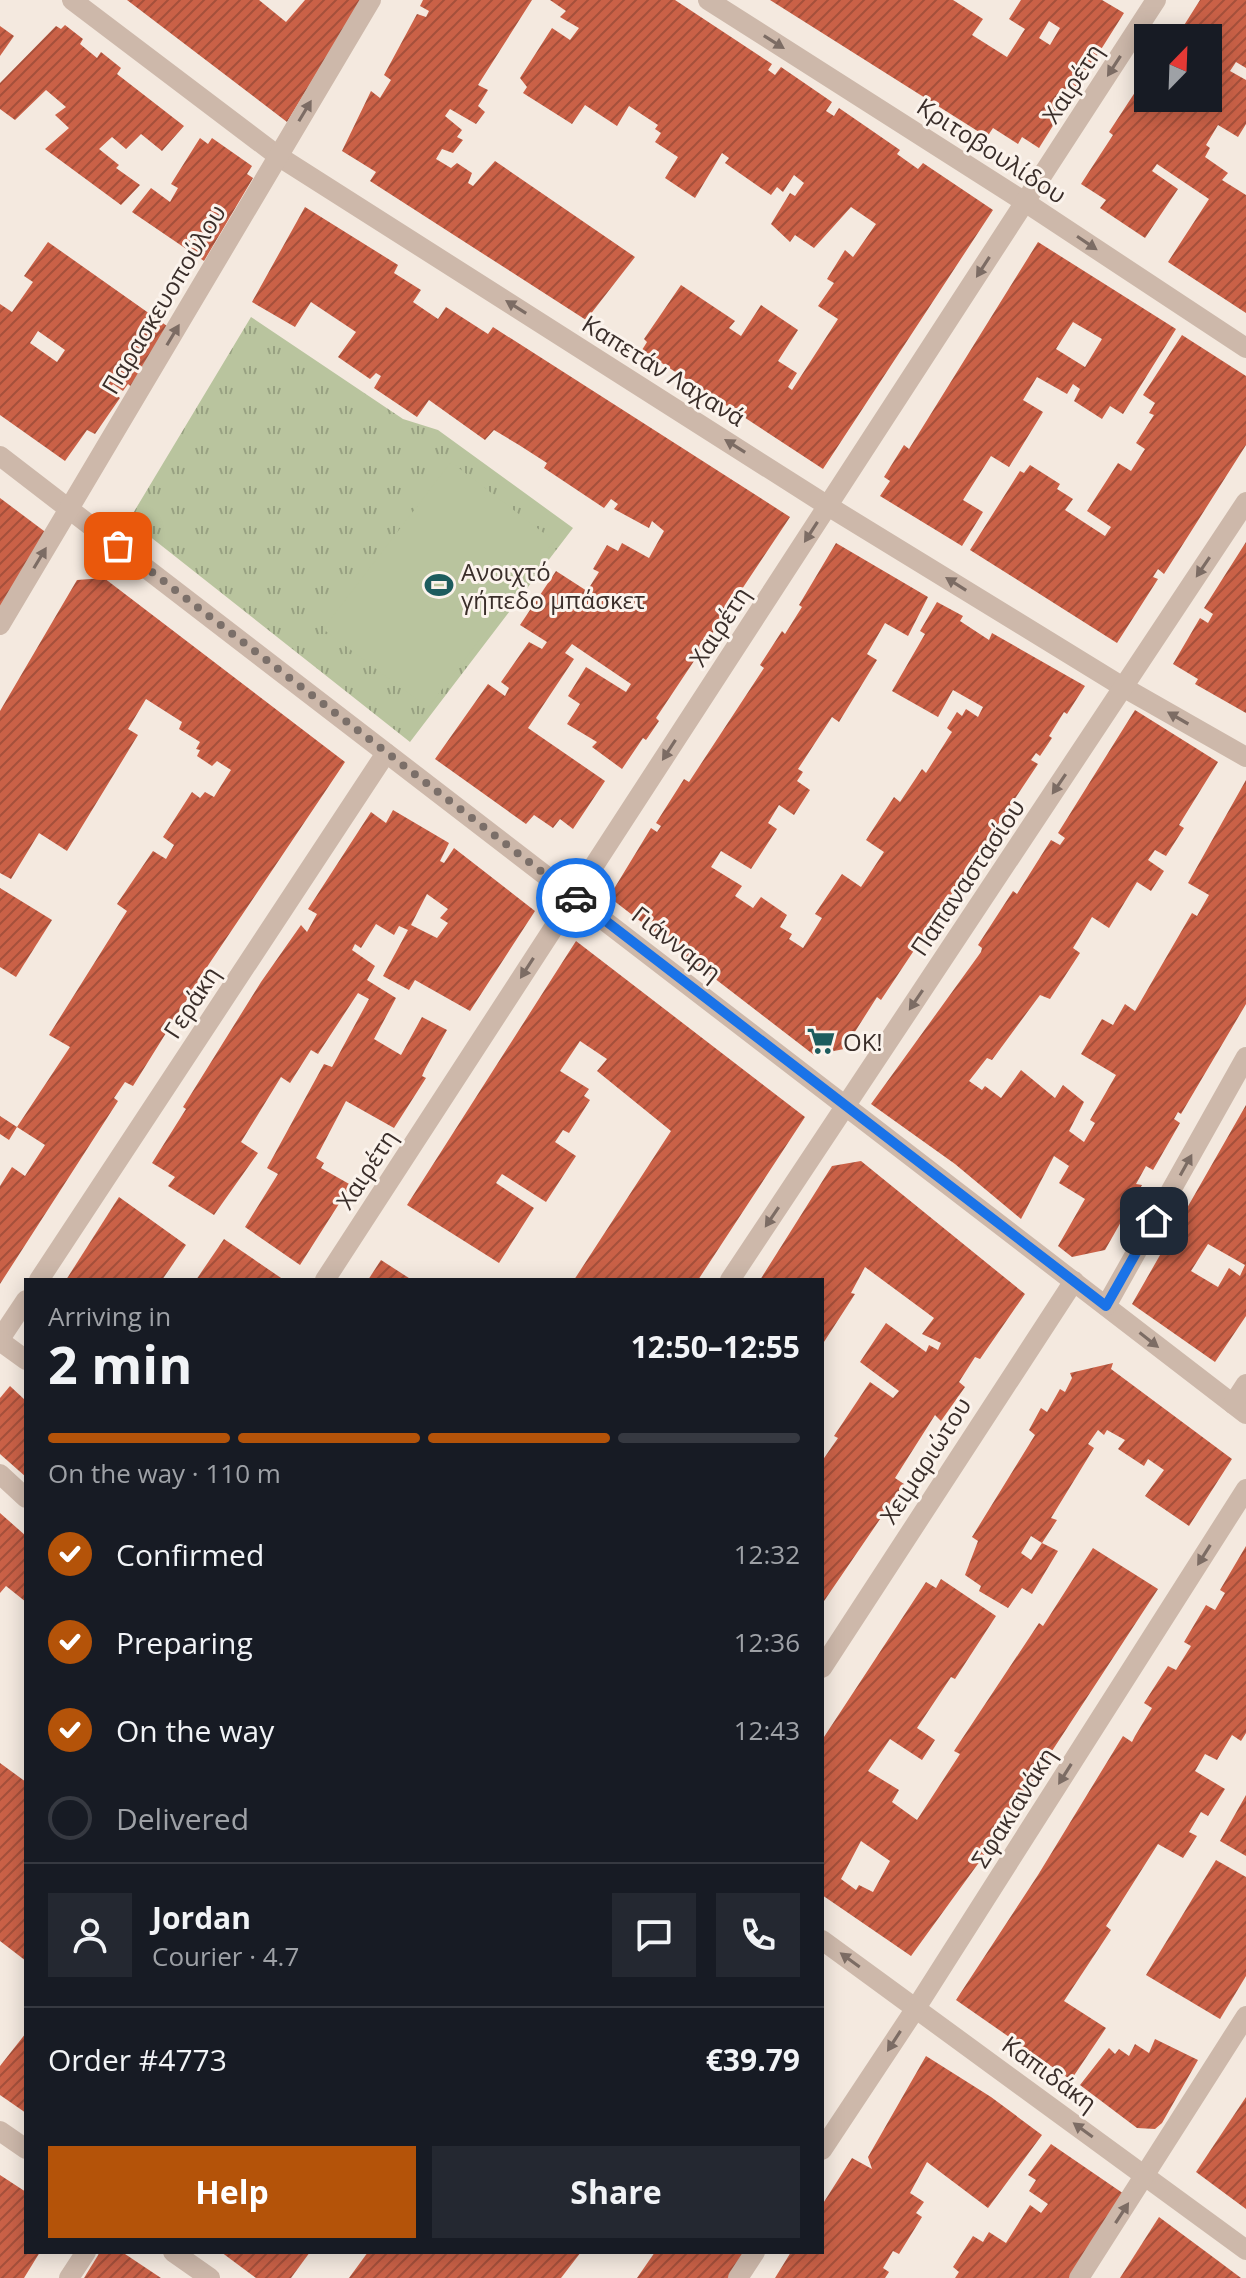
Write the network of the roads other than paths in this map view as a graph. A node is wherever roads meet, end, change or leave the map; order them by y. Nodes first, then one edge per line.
1 (72, 0) edge
2 (371, 0) edge
3 (1156, 0) edge
4 (711, 1) edge
5 (278, 156) junction
6 (1025, 202) junction
7 (1246, 348) edge
8 (0, 456) edge
9 (1246, 502) edge
10 (828, 506) junction
11 (69, 509) junction
12 (0, 625) edge
13 (1123, 687) junction
14 (386, 753) junction
15 (1246, 757) edge
16 (574, 897) junction
17 (1246, 1057) edge
18 (846, 1106) junction
19 (40, 1278) edge
20 (326, 1278) edge
21 (731, 1278) edge
22 (1074, 1281) junction
23 (24, 1303) edge
24 (1106, 1306) junction
25 (0, 1340) edge
26 (24, 1358) edge
27 (1246, 1384) edge
28 (1240, 1409) edge
29 (0, 1474) edge
30 (1246, 1489) edge
31 (24, 1496) edge
32 (824, 1665) edge
33 (824, 1941) edge
34 (916, 2008) junction
35 (1246, 2016) edge
36 (0, 2131) edge
37 (824, 2147) edge
38 (24, 2148) edge
39 (1146, 2176) junction
40 (1246, 2250) edge
41 (85, 2254) edge
42 (176, 2254) edge
43 (754, 2254) edge
44 (69, 2278) edge
45 (210, 2278) edge
46 (738, 2278) edge
47 (1079, 2278) edge

1 - 5 street, Καπετάν Λαχανά
5 -> 2 street, Παρασκευοπούλου
3 -> 6 street, Χαιρέτη
4 -> 6 street, Κριτοβουλίδου
10 -> 5 street, Καπετάν Λαχανά
11 -> 5 street, Παρασκευοπούλου
6 -> 7 street, Κριτοβουλίδου
6 -> 10 street, Χαιρέτη
8 - 11 street, Γιάνναρη
9 -> 13 street, Παπαναστασίου
13 -> 10 street, Καπετάν Λαχανά
10 -> 16 street, Χαιρέτη
12 -> 11 street, Παρασκευοπούλου
11 - 14 street, Γιάνναρη
15 -> 13 street, Καπετάν Λαχανά
13 -> 18 street, Παπαναστασίου
14 - 16 street, Γιάνναρη
14 - 19 street, Γεράκη
16 - 18 street, Γιάνναρη
16 -> 20 street, Χαιρέτη
24 -> 17 street
18 -> 21 street, Παπαναστασίου
18 - 22 street, Γιάνναρη
22 - 24 street, Γιάνναρη
22 - 32 street, Χειμαριώτου
23 - 25 street
24 -> 28 street, Γιάνναρη
25 - 26 street
27 - 28 street
29 - 31 street
30 -> 34 street, Σφακιανάκη
34 -> 33 street, Καπιδάκη
34 -> 37 street, Σφακιανάκη
39 -> 34 street, Καπιδάκη
35 - 39 street
36 - 38 street
39 - 40 street, Καπιδάκη
47 -> 39 street
41 - 44 street
42 - 45 street
43 - 46 street

